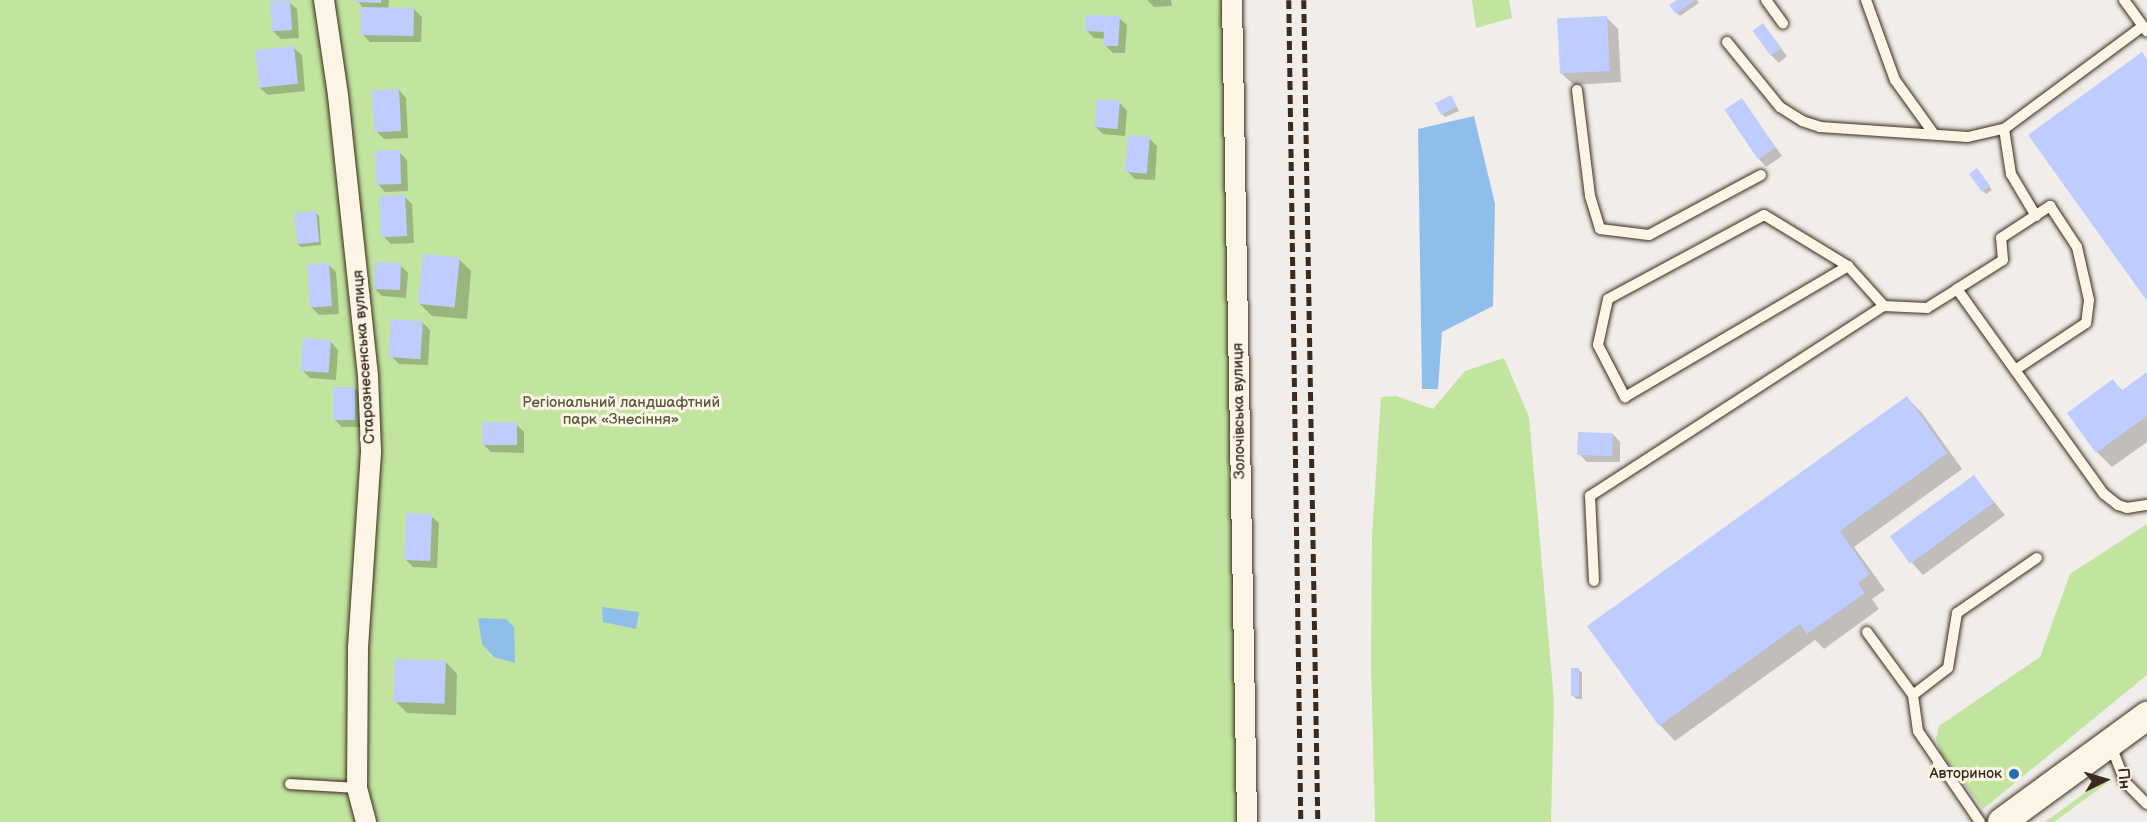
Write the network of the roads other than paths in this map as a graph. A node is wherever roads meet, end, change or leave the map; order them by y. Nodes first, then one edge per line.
1 (324, 0) edge
2 (1232, 0) edge
3 (1766, 0) edge
4 (1866, 0) edge
5 (2124, 0) edge
6 (1783, 23) dead end
7 (2145, 29) edge
8 (1727, 42) dead end
9 (1576, 90) dead end
10 (2004, 129) junction
11 (1934, 134) junction
12 (1761, 175) dead end
13 (2036, 216) junction
14 (1848, 266) junction
15 (1957, 289) junction
16 (1884, 306) junction
17 (2015, 370) junction
18 (2147, 505) edge
19 (2037, 558) dead end
20 (1594, 581) dead end
21 (1867, 632) dead end
22 (1912, 695) junction
23 (2147, 716) edge
24 (2110, 743) junction
25 (290, 784) dead end
26 (357, 788) junction
27 (2147, 804) edge
28 (366, 822) edge
29 (1247, 822) edge
30 (1980, 822) edge
31 (2003, 822) edge

1 - 26 street, Старознесенська вулиця
2 - 29 street, Золочівська вулиця
3 - 6 lane
4 - 11 lane
5 - 7 lane
7 - 10 lane
8 - 11 lane
9 - 12 lane
10 - 11 lane
10 - 13 lane
13 - 15 lane
13 - 17 lane
14 - 14 lane
14 - 16 lane
15 - 16 lane
15 - 17 lane
16 - 20 lane
17 - 18 lane
19 - 22 lane
21 - 22 lane
22 - 30 lane
23 - 24 main road
24 - 27 lane
24 - 31 main road
25 - 26 lane
26 - 28 street, Старознесенська вулиця

